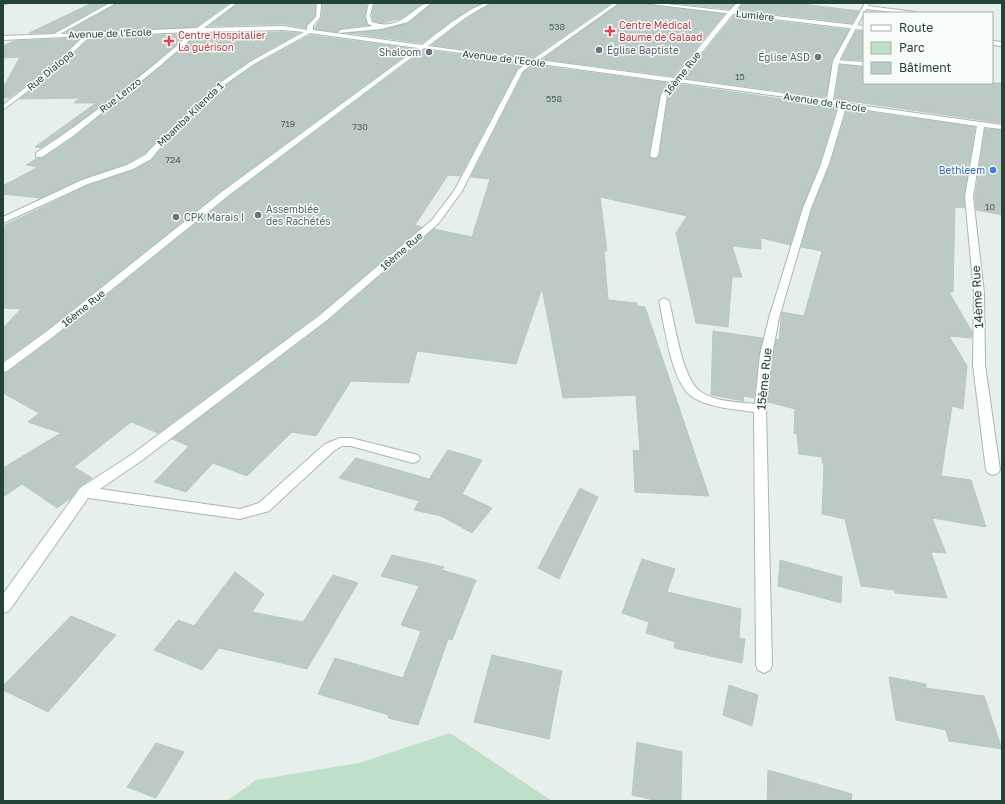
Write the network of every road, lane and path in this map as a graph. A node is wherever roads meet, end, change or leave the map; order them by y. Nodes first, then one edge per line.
1 (114, 3) edge
2 (235, 3) edge
3 (319, 3) edge
4 (371, 3) edge
5 (429, 3) edge
6 (488, 3) edge
7 (617, 3) edge
8 (645, 3) edge
9 (740, 3) edge
10 (865, 5) edge
11 (907, 12) edge
12 (730, 13) junction
13 (853, 26) junction
14 (381, 27) junction
15 (863, 28) edge
16 (198, 30) junction
17 (310, 31) junction
18 (97, 34) junction
19 (54, 36) junction
20 (337, 37) junction
21 (3, 38) edge
22 (422, 47) junction
23 (836, 61) junction
24 (533, 62) junction
25 (863, 64) edge
26 (675, 80) junction
27 (830, 101) junction
28 (843, 105) junction
29 (3, 108) edge
30 (981, 124) junction
31 (1002, 127) edge
32 (38, 155) dead end
33 (654, 156) dead end
34 (3, 220) edge
35 (664, 300) dead end
36 (3, 368) edge
37 (760, 410) junction
38 (413, 458) dead end
39 (993, 470) dead end
40 (85, 492) junction
41 (3, 606) edge
42 (764, 665) dead end

1 - 19 street
2 - 16 street, Rue Lenzo
3 - 17 street
4 - 14 street
5 - 14 street
6 - 22 street, 16ème Rue
7 - 24 street, 16ème Rue
8 - 12 street, Lumière
9 - 12 street, 16ème Rue
10 - 11 street
10 - 13 street
12 - 13 street, Lumière
12 - 26 street, 16ème Rue
13 - 15 street, Lumière
13 - 23 street
14 - 20 street
16 - 17 street, Avenue de l'Ecole
16 - 18 street, Avenue de l'Ecole
16 - 32 street, Rue Lenzo
17 - 20 street, Avenue de l'Ecole
17 - 34 street, Mbamba Kilenda 1
18 - 19 street, Avenue de l'Ecole
18 - 29 street, Rue Dialopa
19 - 21 street, Avenue de l'Ecole
20 - 22 street, Avenue de l'Ecole
22 - 24 street, Avenue de l'Ecole
22 - 36 street, 16ème Rue
23 - 25 street
23 - 27 street
24 - 26 street, Avenue de l'Ecole
24 - 40 street, 16ème Rue
26 - 27 street, Avenue de l'Ecole
26 - 33 street, 16ème Rue
27 - 28 street, Avenue de l'Ecole
28 - 30 street, Avenue de l'Ecole
28 - 37 street, 15ème Rue
30 - 31 street, Avenue de l'Ecole
30 - 39 street, 14ème Rue
35 - 37 street
37 - 42 street, 15ème Rue
38 - 40 street
40 - 41 street

